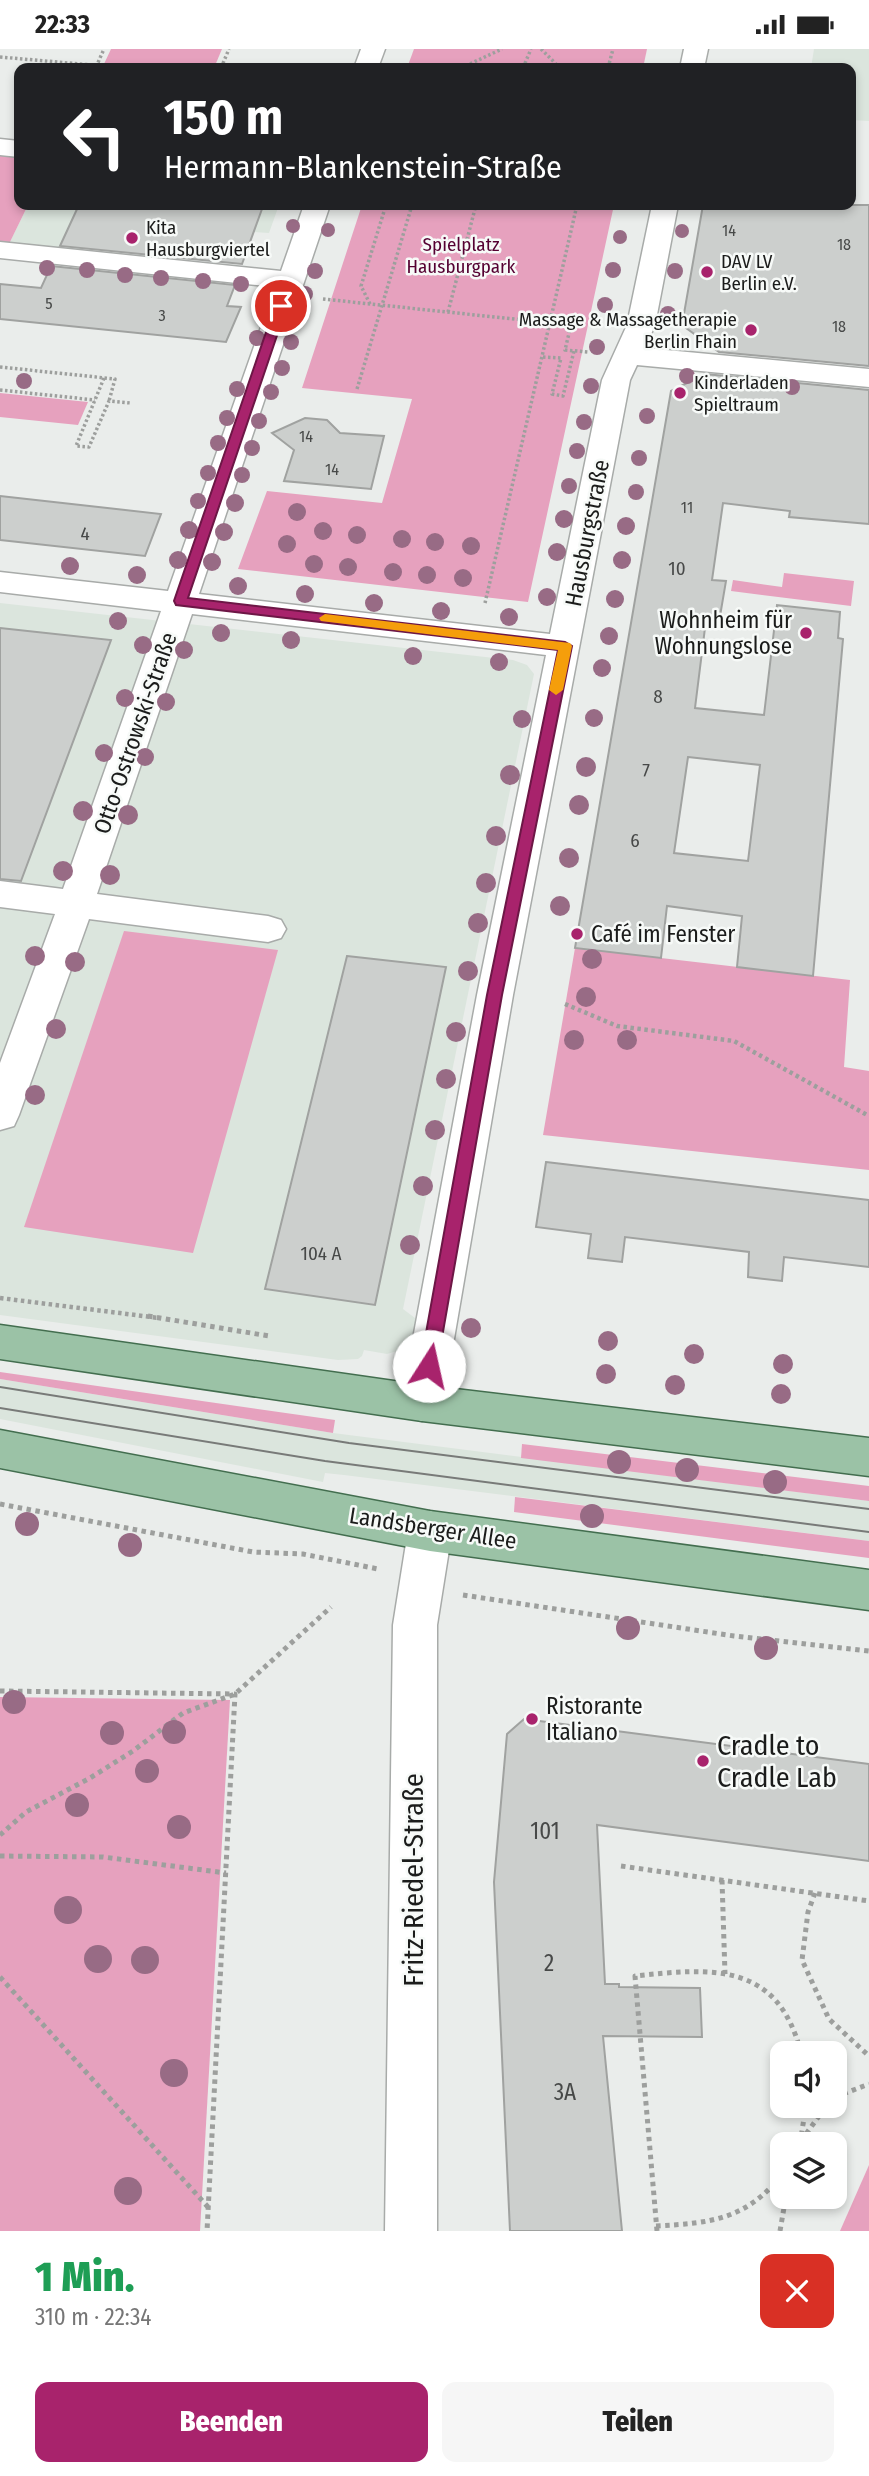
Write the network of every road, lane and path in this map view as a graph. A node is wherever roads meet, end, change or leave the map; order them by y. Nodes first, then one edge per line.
1 (502, 49) edge
2 (541, 49) edge
3 (0, 57) edge
4 (58, 63) edge
5 (472, 63) edge
6 (555, 63) edge
7 (315, 210) edge
8 (384, 210) edge
9 (410, 210) edge
10 (475, 210) edge
11 (576, 210) edge
12 (664, 210) edge
13 (0, 250) edge
14 (289, 280) junction
15 (322, 299) dead end
16 (370, 304) junction
17 (381, 306) junction
18 (448, 312) junction
19 (551, 323) junction
20 (574, 351) junction
21 (588, 352) dead end
22 (627, 355) junction
23 (543, 357) junction
24 (0, 367) edge
25 (104, 378) junction
26 (869, 378) edge
27 (356, 389) dead end
28 (0, 390) edge
29 (95, 400) junction
30 (109, 401) junction
31 (131, 403) dead end
32 (0, 582) edge
33 (486, 597) dead end
34 (180, 601) junction
35 (565, 646) junction
36 (0, 894) edge
37 (76, 904) junction
38 (268, 929) dead end
39 (565, 1004) dead end
40 (0, 1115) edge
41 (869, 1116) edge
42 (0, 1298) edge
43 (22, 1300) dead end
44 (0, 1342) edge
45 (422, 1403) junction
46 (0, 1449) edge
47 (869, 1457) edge
48 (0, 1504) edge
49 (430, 1531) junction
50 (333, 1560) dead end
51 (869, 1590) edge
52 (502, 1602) dead end
53 (331, 1607) dead end
54 (869, 1651) edge
55 (0, 1691) edge
56 (235, 1694) junction
57 (0, 1835) edge
58 (0, 1856) edge
59 (621, 1866) dead end
60 (226, 1873) junction
61 (722, 1880) junction
62 (815, 1893) junction
63 (869, 1901) edge
64 (725, 1973) junction
65 (0, 1977) edge
66 (798, 2041) edge
67 (869, 2056) edge
68 (869, 2084) edge
69 (847, 2092) edge
70 (770, 2188) edge
71 (209, 2207) junction
72 (784, 2209) edge
73 (656, 2229) edge
74 (207, 2231) edge
75 (411, 2231) edge
76 (780, 2231) edge

1 - 5 path
2 - 6 path
3 - 4 path
7 - 14 street, Otto-Ostrowski-Straße
8 - 16 path
9 - 17 path
10 - 18 path
11 - 19 path
12 - 22 street, Hausburgstraße
13 - 14 street
14 - 34 street, Otto-Ostrowski-Straße
15 - 16 path
16 - 17 path
17 - 18 path
17 - 27 path
18 - 19 path
19 - 20 path
19 - 23 path
20 - 21 path
20 - 23 path
22 - 26 street
22 - 35 street, Hausburgstraße
23 - 33 path
24 - 25 path
25 - 29 path
25 - 30 path
28 - 29 path
29 - 30 path
30 - 31 path
32 - 34 street
34 - 35 street
34 - 37 street, Otto-Ostrowski-Straße
35 - 45 street, Hausburgstraße
36 - 37 street
37 - 38 street
37 - 40 street, Otto-Ostrowski-Straße
39 - 41 path
42 - 43 path
44 - 45 main road
45 - 47 main road
46 - 49 main road, Landsberger Allee
48 - 50 path
49 - 51 main road, Landsberger Allee
49 - 75 street, Fritz-Riedel-Straße
52 - 54 path
53 - 56 path
55 - 56 path
56 - 57 path
56 - 60 path
58 - 60 path
59 - 61 path
60 - 71 path
61 - 62 path
61 - 64 path
62 - 63 path
62 - 67 path
64 - 66 path
64 - 73 path
65 - 71 path
68 - 69 path
70 - 73 path
71 - 74 path
72 - 76 path

